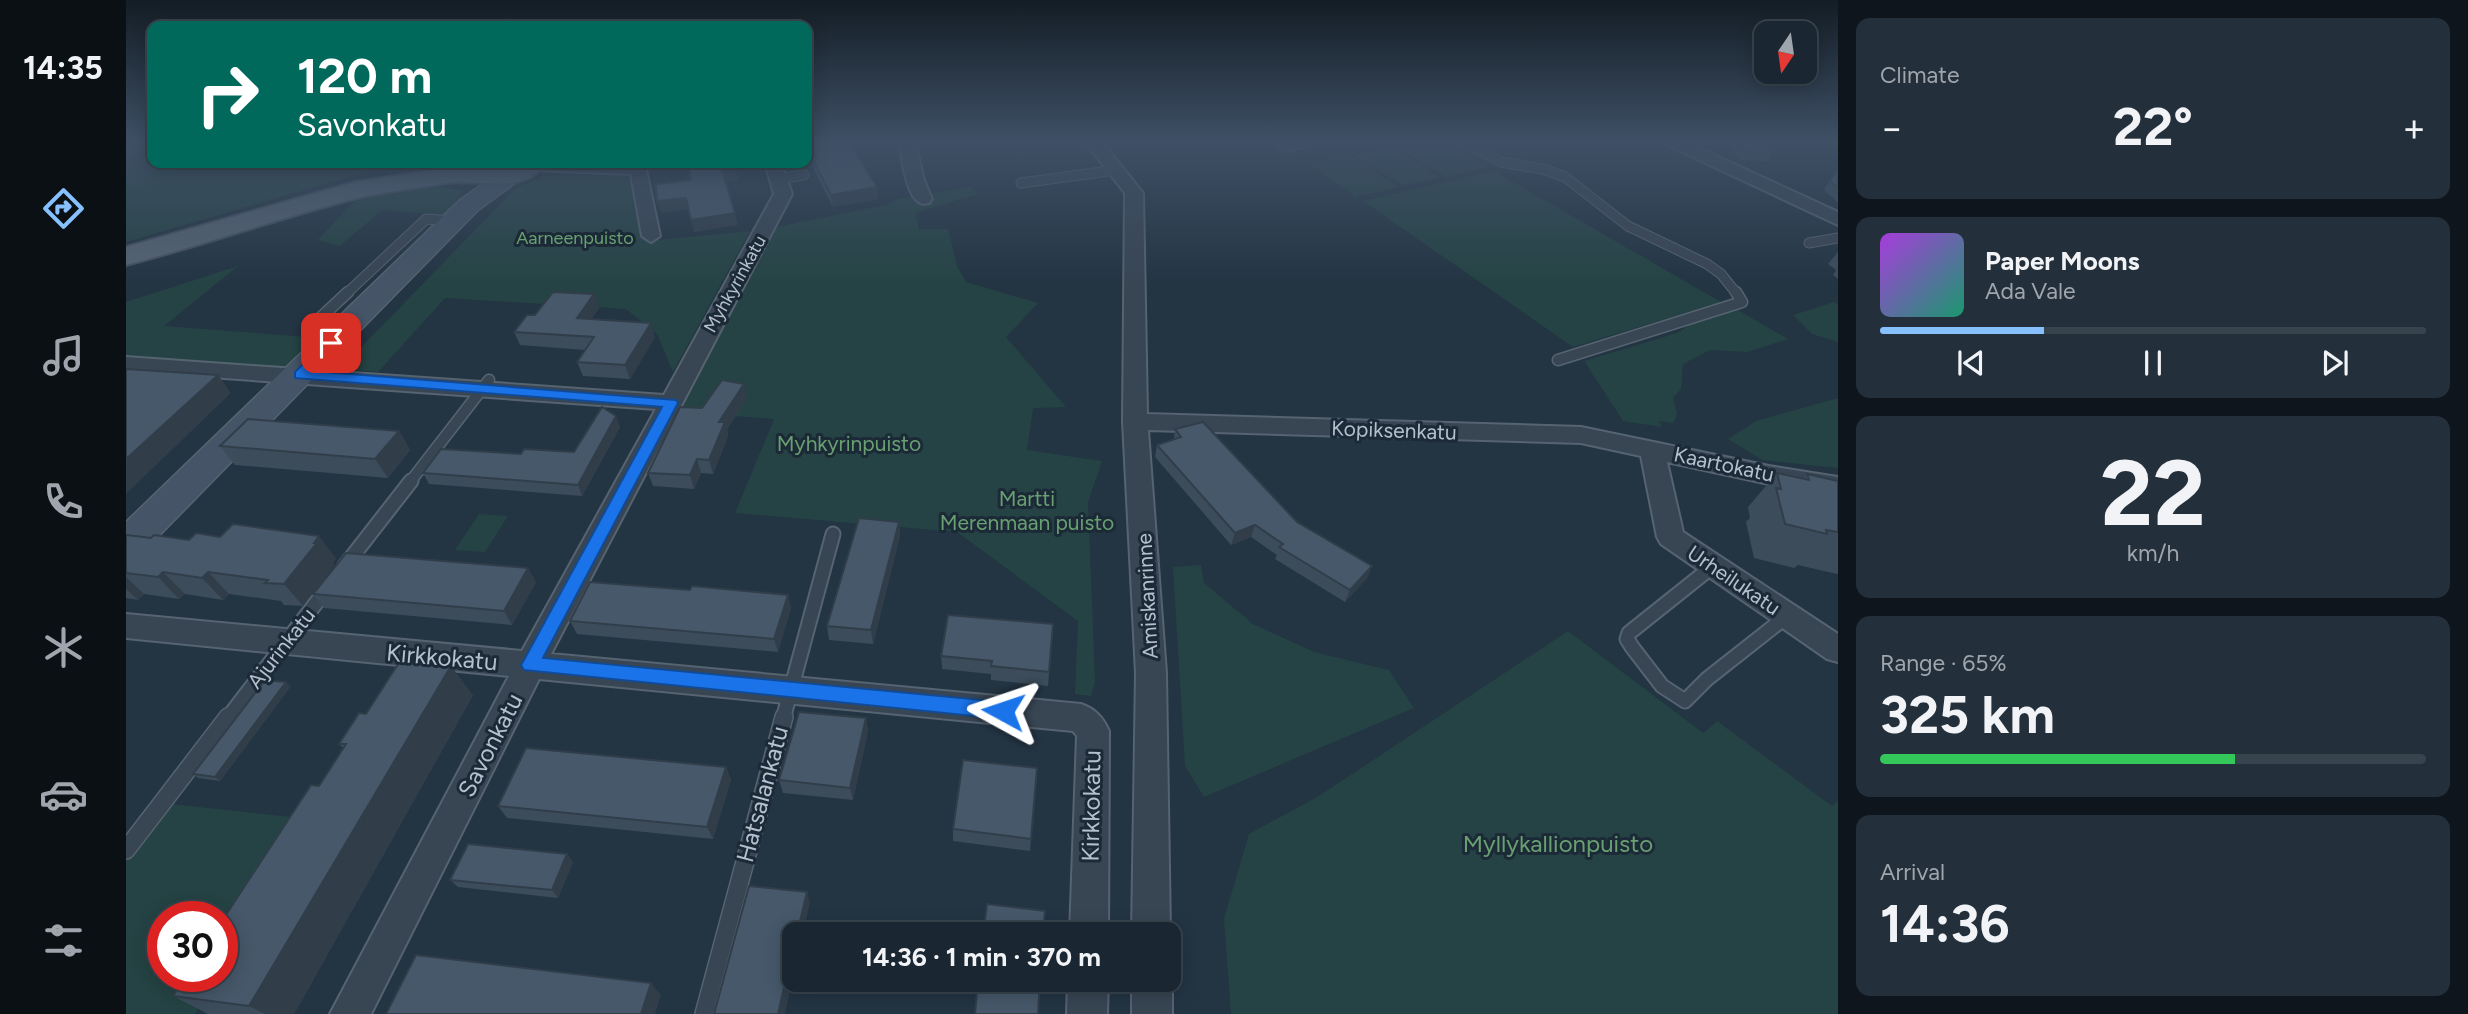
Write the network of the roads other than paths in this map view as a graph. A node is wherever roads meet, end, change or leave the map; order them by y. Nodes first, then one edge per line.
1 (359, 189) edge
2 (463, 189) edge
3 (494, 189) edge
4 (644, 189) edge
5 (782, 189) edge
6 (919, 189) edge
7 (1131, 189) edge
8 (1581, 189) edge
9 (1774, 189) edge
10 (356, 190) joint
11 (923, 199) dead end
12 (461, 213) junction
13 (1838, 219) edge
14 (651, 236) dead end
15 (1838, 238) edge
16 (1809, 243) dead end
17 (126, 256) edge
18 (1558, 360) dead end
19 (126, 363) edge
20 (299, 375) junction
21 (485, 384) junction
22 (671, 403) junction
23 (1135, 422) junction
24 (1652, 448) junction
25 (1838, 486) edge
26 (833, 534) dead end
27 (126, 545) edge
28 (1713, 566) junction
29 (1787, 616) junction
30 (126, 626) edge
31 (286, 641) junction
32 (1838, 650) edge
33 (531, 665) junction
34 (790, 690) junction
35 (126, 850) edge
36 (1089, 922) edge
37 (1151, 922) edge
38 (1088, 992) edge
39 (1152, 992) edge
40 (350, 1014) edge
41 (704, 1014) edge
42 (1087, 1014) edge
43 (1153, 1014) edge

1 - 10 main road
2 - 12 main road
3 - 12 main road
4 - 14 street
5 - 22 street, Myhkyrinkatu
6 - 11 street
7 - 23 street, Amiskanrinne
8 - 18 lane
9 - 13 street
10 - 17 main road
12 - 20 main road
15 - 16 lane
19 - 20 street
20 - 21 street
20 - 27 main road
21 - 22 street
21 - 31 lane, Ajurinkatu
22 - 33 street, Savonkatu
23 - 24 street, Kopiksenkatu
23 - 37 street, Amiskanrinne
24 - 25 street, Kaartokatu
24 - 28 street, Urheilukatu
26 - 34 lane, Hatsalankatu
28 - 29 street, Urheilukatu
28 - 29 lane
29 - 32 street, Urheilukatu
30 - 31 street, Kirkkokatu
31 - 33 street, Kirkkokatu
31 - 35 lane, Ajurinkatu
33 - 34 street, Kirkkokatu
33 - 40 street, Savonkatu
34 - 36 street, Kirkkokatu
34 - 41 lane, Hatsalankatu
38 - 42 street
39 - 43 street

